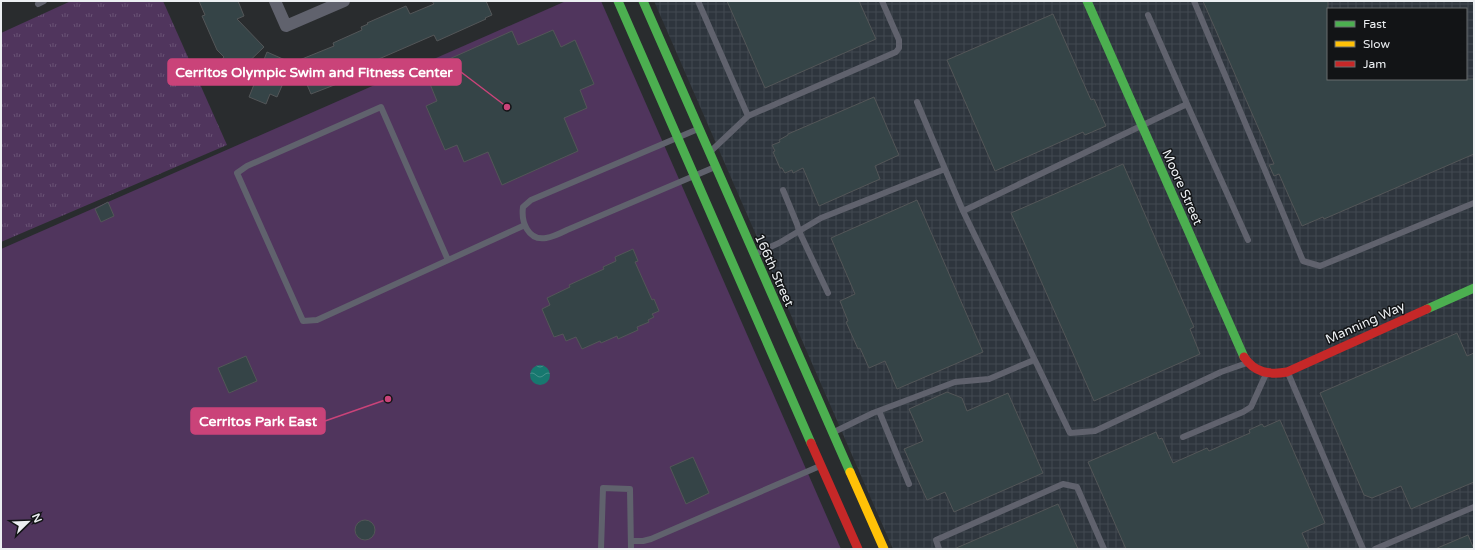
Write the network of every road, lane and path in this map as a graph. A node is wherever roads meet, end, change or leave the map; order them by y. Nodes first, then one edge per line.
1 (275, 1) edge
2 (344, 1) edge
3 (618, 1) edge
4 (643, 1) edge
5 (698, 1) edge
6 (882, 1) edge
7 (1086, 1) edge
8 (1194, 1) edge
9 (1148, 15) dead end
10 (916, 102) dead end
11 (1187, 104) junction
12 (748, 116) junction
13 (1141, 125) junction
14 (699, 129) junction
15 (678, 138) junction
16 (709, 152) junction
17 (716, 166) junction
18 (944, 169) junction
19 (695, 176) junction
20 (783, 190) dead end
21 (1474, 202) edge
22 (963, 211) junction
23 (525, 225) junction
24 (799, 231) junction
25 (1248, 240) dead end
26 (754, 254) junction
27 (448, 260) junction
28 (1474, 288) edge
29 (828, 293) dead end
30 (1034, 360) junction
31 (1248, 363) junction
32 (1287, 372) junction
33 (1266, 374) junction
34 (879, 411) junction
35 (833, 432) junction
36 (1183, 437) dead end
37 (832, 461) junction
38 (909, 484) dead end
39 (1474, 507) edge
40 (631, 541) junction
41 (601, 549) edge
42 (630, 549) edge
43 (858, 549) edge
44 (884, 549) edge
45 (939, 549) edge
46 (1104, 549) edge
47 (1363, 549) edge
48 (1375, 549) edge

1 - 2 street
3 - 15 street, 166th Street
4 - 14 street, 166th Street
5 - 12 lane
6 - 12 lane
7 - 13 street, Moore Street
8 - 21 lane
9 - 11 lane
10 - 18 lane
11 - 13 lane
11 - 25 lane
12 - 16 lane
13 - 22 lane
13 - 31 street, Moore Street
14 - 15 lane
14 - 16 street, 166th Street
15 - 19 street, 166th Street
15 - 23 lane
16 - 17 street, 166th Street
17 - 19 lane
17 - 26 street, 166th Street
18 - 22 lane
18 - 24 lane
19 - 23 lane
19 - 37 street, 166th Street
20 - 24 lane
22 - 30 lane
23 - 27 lane
24 - 26 lane
24 - 29 lane
26 - 35 street, 166th Street
27 - 27 lane
28 - 32 street, Manning Way
30 - 31 lane
30 - 34 lane
31 - 33 street
32 - 33 street, Manning Way
32 - 47 lane
33 - 36 lane
34 - 35 lane
34 - 38 lane
35 - 37 street, 166th Street
37 - 40 lane
37 - 43 street, 166th Street
37 - 44 street, 166th Street
39 - 48 lane
40 - 41 lane
40 - 42 lane
45 - 46 lane

